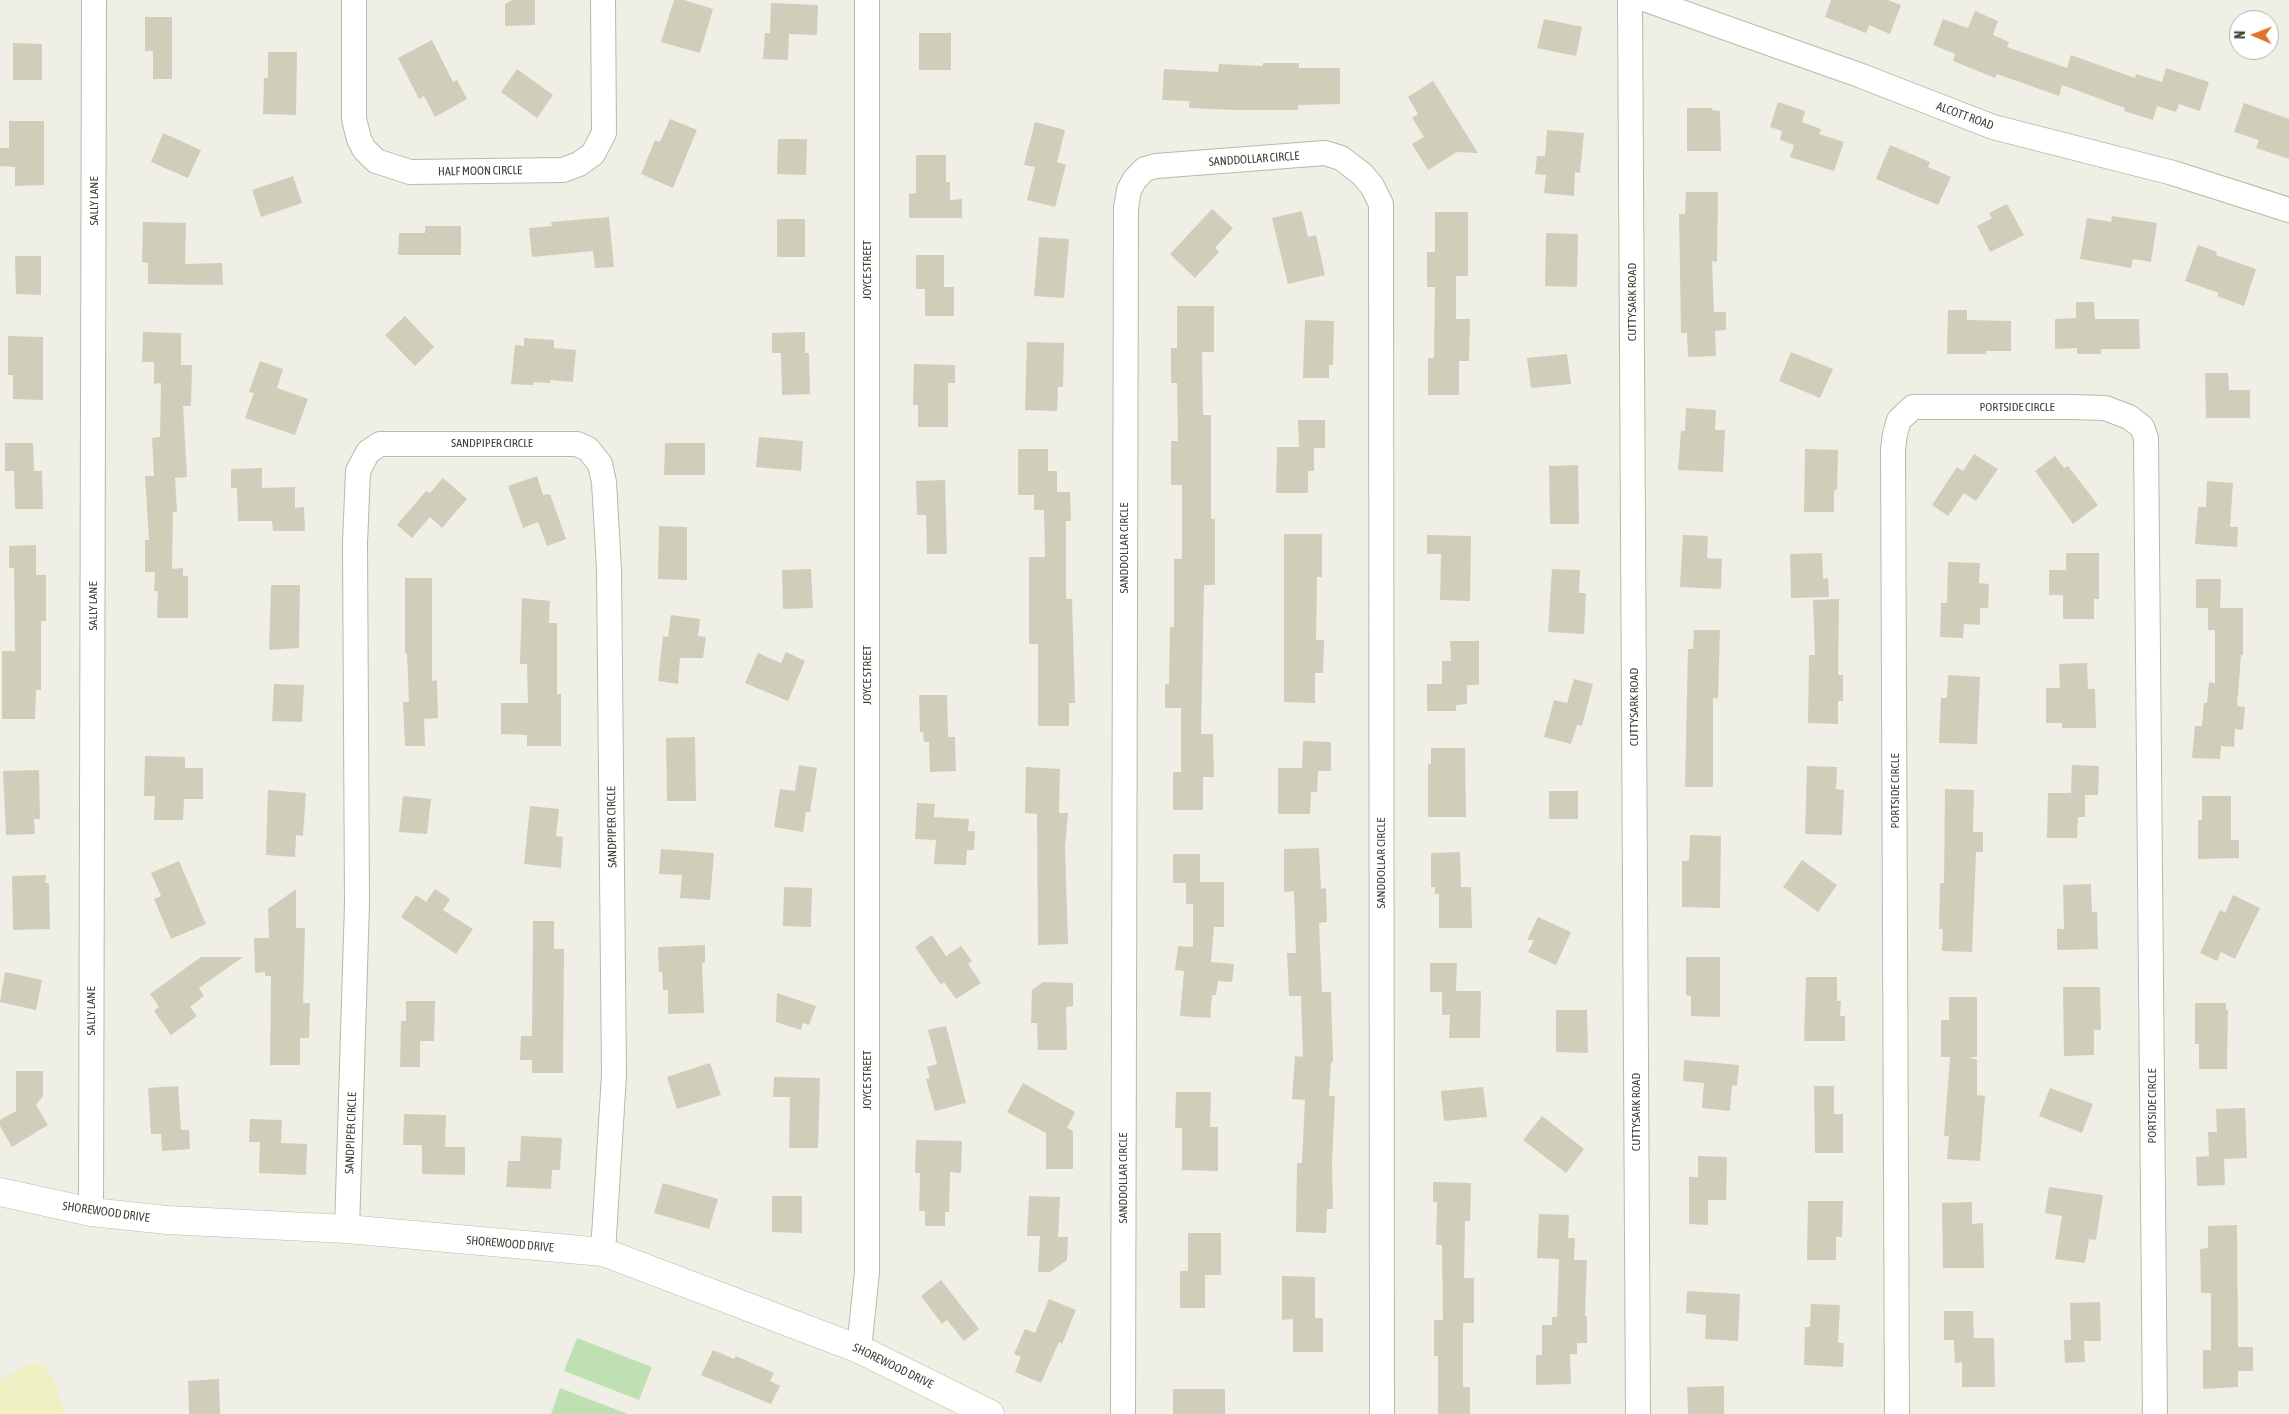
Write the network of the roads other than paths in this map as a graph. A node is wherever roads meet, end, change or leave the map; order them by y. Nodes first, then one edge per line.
1 (94, 0) edge
2 (354, 0) edge
3 (603, 0) edge
4 (867, 0) edge
5 (1630, 0) edge
6 (1647, 0) edge
7 (2289, 210) edge
8 (0, 1192) edge
9 (91, 1212) junction
10 (347, 1229) junction
11 (603, 1252) junction
12 (859, 1349) junction
13 (990, 1414) edge
14 (1123, 1414) edge
15 (1382, 1414) edge
16 (1638, 1414) edge
17 (1897, 1414) edge
18 (2155, 1414) edge

1 - 9 street, SALLY LANE
2 - 3 street, HALF MOON CIRCLE
4 - 12 street, JOYCE STREET
5 - 16 street, CUTTYSARK ROAD
6 - 7 street, ALCOTT ROAD
8 - 9 street, SHOREWOOD DRIVE
9 - 10 street, SHOREWOOD DRIVE
10 - 11 street, SHOREWOOD DRIVE
10 - 11 street, SANDPIPER CIRCLE
11 - 12 street, SHOREWOOD DRIVE
12 - 13 street, SHOREWOOD DRIVE
14 - 15 street, SANDDOLLAR CIRCLE
17 - 18 street, PORTSIDE CIRCLE

